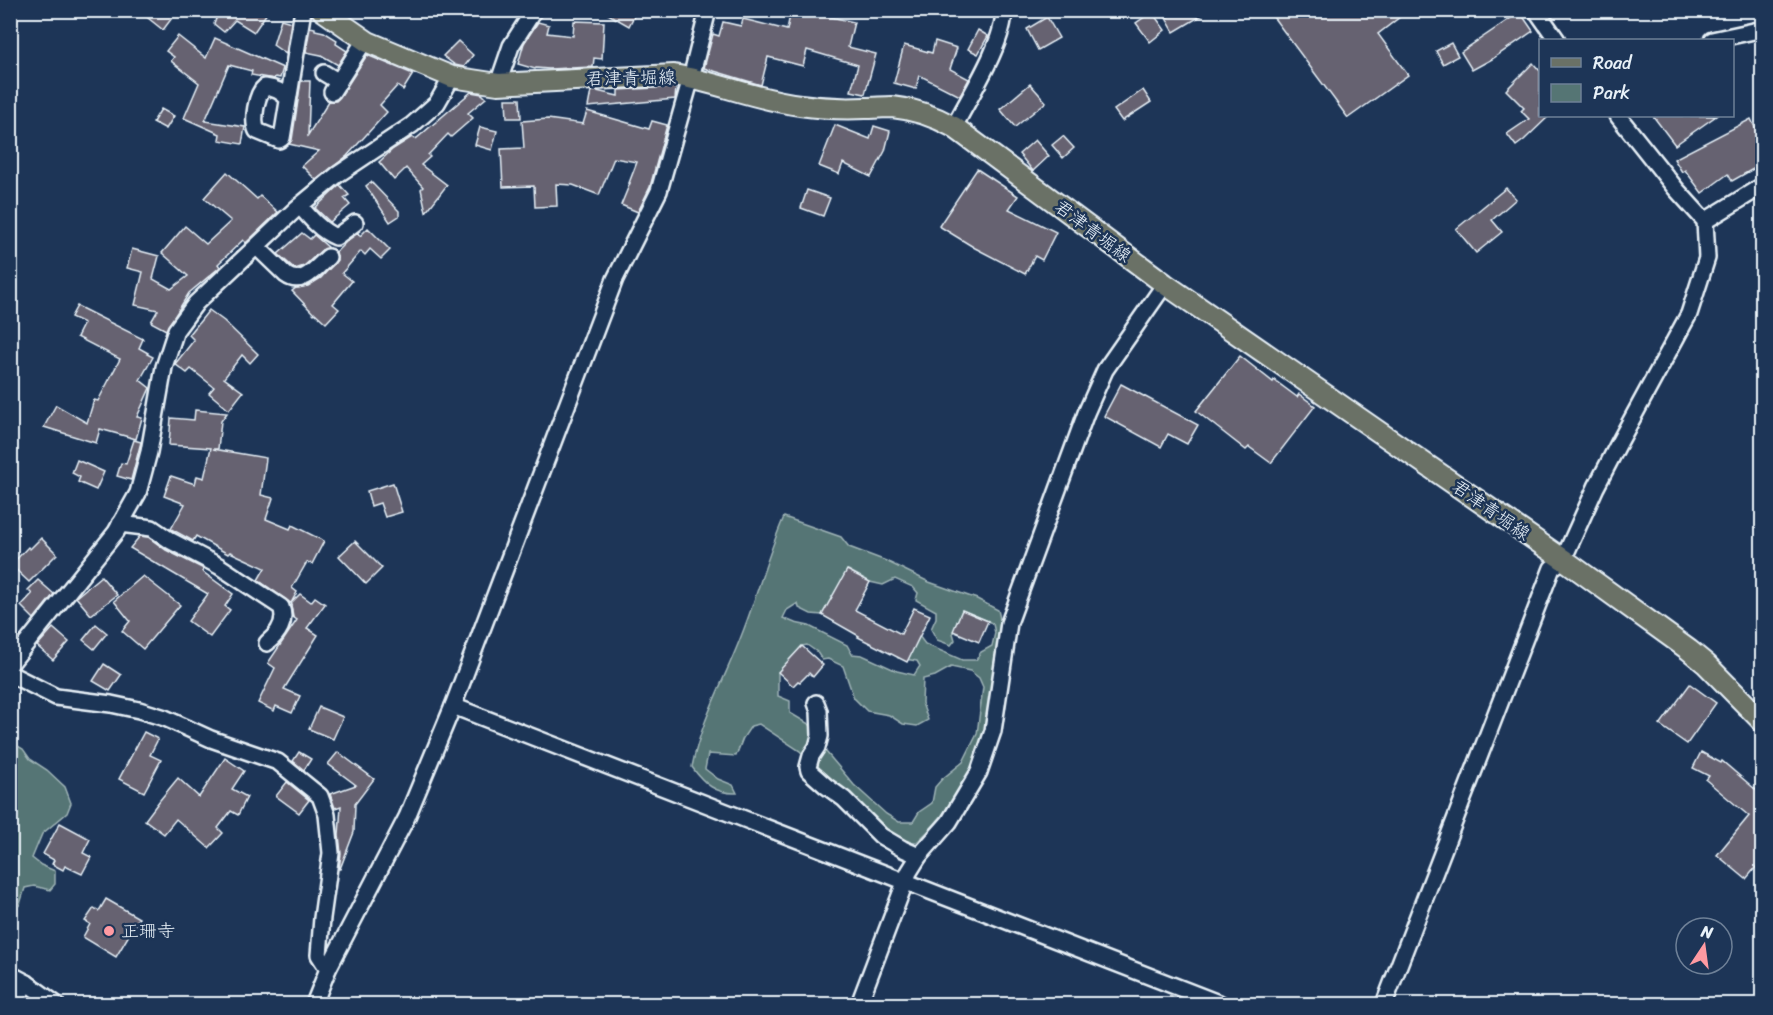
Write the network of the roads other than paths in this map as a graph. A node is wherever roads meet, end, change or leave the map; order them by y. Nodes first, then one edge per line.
1 (303, 10) edge
2 (322, 10) edge
3 (534, 10) edge
4 (708, 10) edge
5 (1004, 10) edge
6 (1536, 10) edge
7 (1762, 30) edge
8 (1556, 39) edge
9 (1717, 39) edge
10 (365, 40) junction
11 (324, 74) dead end
12 (452, 77) junction
13 (691, 78) junction
14 (498, 84) junction
15 (288, 99) dead end
16 (1621, 117) edge
17 (954, 127) junction
18 (1762, 186) edge
19 (300, 206) junction
20 (1705, 221) junction
21 (355, 223) dead end
22 (257, 247) junction
23 (328, 257) dead end
24 (1165, 284) junction
25 (120, 524) junction
26 (1563, 560) junction
27 (267, 643) dead end
28 (10, 664) edge
29 (10, 674) edge
30 (816, 703) dead end
31 (453, 706) junction
32 (1762, 721) edge
33 (919, 856) junction
34 (904, 883) junction
35 (328, 969) junction
36 (10, 974) edge
37 (27, 983) junction
38 (12, 1005) edge
39 (56, 1005) edge
40 (314, 1005) edge
41 (859, 1005) edge
42 (1221, 1005) edge
43 (1384, 1005) edge

1 - 15 street
2 - 10 main road, 君津青堀線
3 - 14 street
4 - 13 street
5 - 17 street
6 - 8 street
7 - 9 street
10 - 11 street
10 - 12 main road, 君津青堀線
12 - 14 main road, 君津青堀線
12 - 19 street
13 - 14 main road, 君津青堀線
13 - 17 main road, 君津青堀線
13 - 31 street
16 - 20 street
17 - 24 main road, 君津青堀線
18 - 20 street
19 - 21 street
19 - 22 street
20 - 26 street
22 - 23 street
22 - 25 street
24 - 26 main road, 君津青堀線
24 - 33 street
25 - 27 street
25 - 28 street
26 - 32 main road, 君津青堀線
26 - 43 street
29 - 35 street
30 - 33 street
31 - 34 street
31 - 35 street
33 - 34 street
34 - 41 street
34 - 42 street
35 - 40 street
36 - 37 street
37 - 38 street
37 - 39 street

